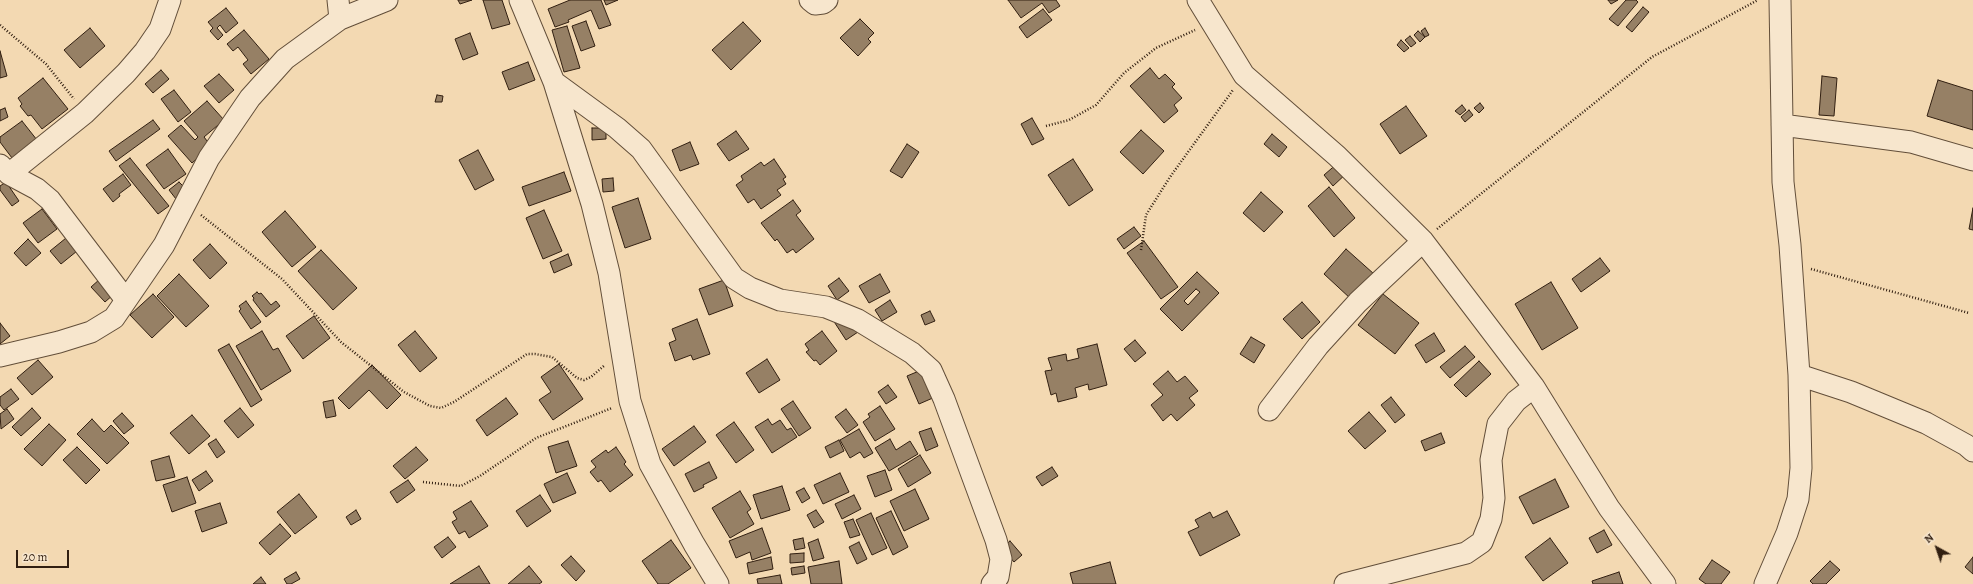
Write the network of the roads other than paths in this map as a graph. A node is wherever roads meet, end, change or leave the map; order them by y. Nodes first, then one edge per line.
1 (170, 0) edge
2 (386, 0) edge
3 (520, 0) edge
4 (810, 0) edge
5 (827, 0) edge
6 (1198, 0) edge
7 (1780, 0) edge
8 (339, 10) edge
9 (554, 82) junction
10 (1782, 125) junction
11 (1973, 160) edge
12 (4, 169) edge
13 (1423, 240) junction
14 (126, 300) junction
15 (0, 356) edge
16 (1799, 375) junction
17 (1534, 387) junction
18 (1269, 410) dead end
19 (1973, 451) edge
20 (718, 584) edge
21 (992, 584) edge
22 (1345, 584) edge
23 (1665, 584) edge
24 (1764, 584) edge

1 - 12 street
2 - 8 street
3 - 9 street
4 - 5 street
6 - 13 street
7 - 10 street
8 - 14 street
9 - 20 street
9 - 21 street
10 - 11 street
10 - 16 street
12 - 14 street
13 - 17 street
13 - 18 street
14 - 15 street
16 - 19 street
16 - 24 street
17 - 22 street
17 - 23 street

